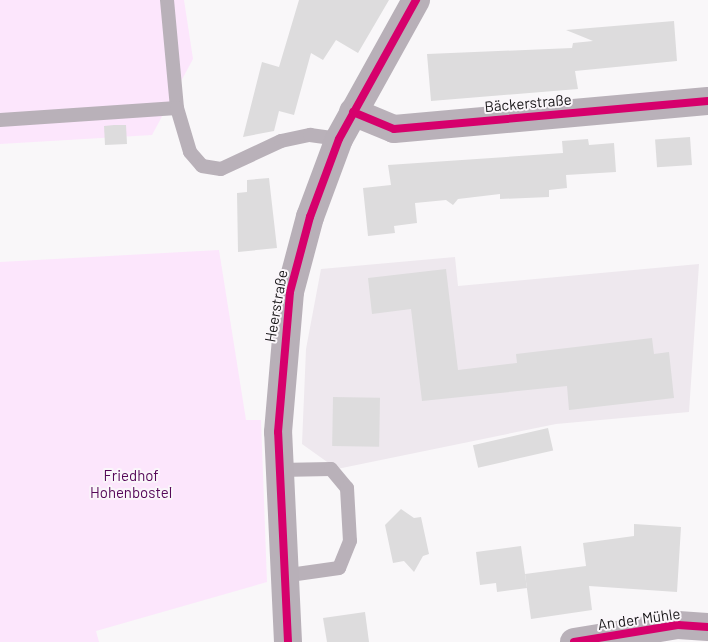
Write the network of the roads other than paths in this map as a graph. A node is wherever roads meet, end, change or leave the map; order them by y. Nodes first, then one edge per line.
1 (167, 0) edge
2 (416, 0) edge
3 (708, 101) edge
4 (177, 108) junction
5 (353, 112) junction
6 (0, 120) edge
7 (339, 139) junction
8 (278, 470) junction
9 (283, 576) junction
10 (708, 627) edge
11 (288, 642) edge
12 (574, 642) edge

1 - 4 lane
2 - 5 street, Heerstraße
3 - 5 street, Bäckerstraße
4 - 6 lane
4 - 7 lane
5 - 7 street, Heerstraße
7 - 8 street, Heerstraße
8 - 9 street, Heerstraße
8 - 9 lane
9 - 11 street, Heerstraße
10 - 12 street, An der Mühle

